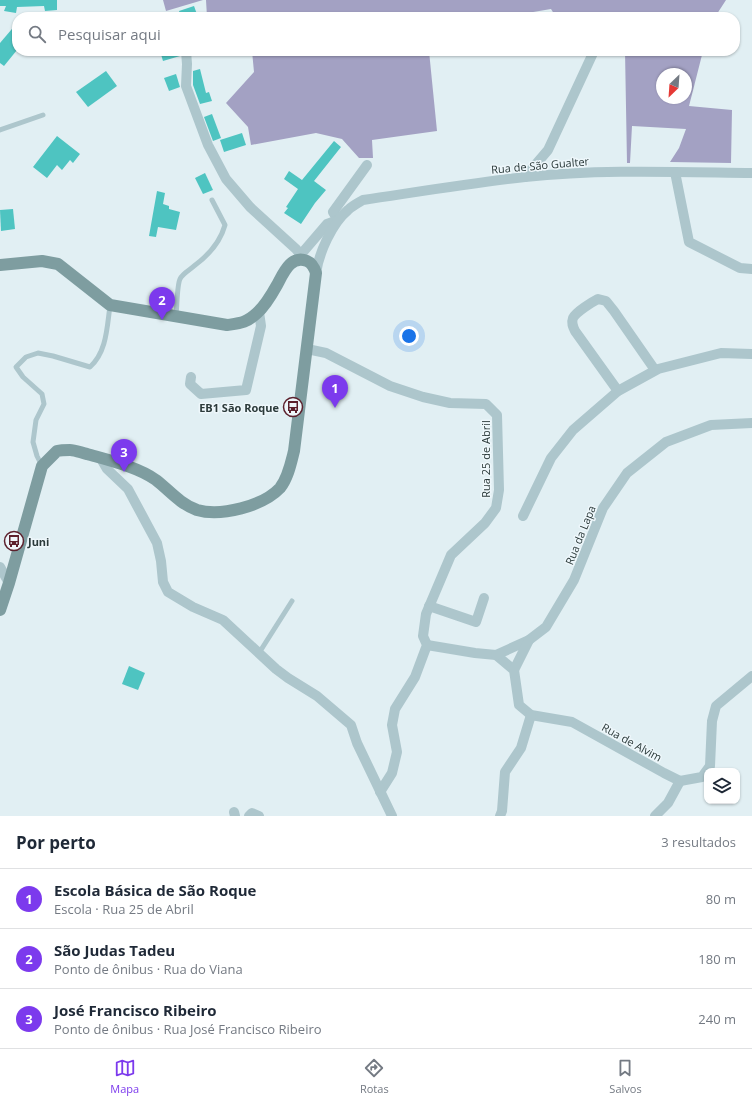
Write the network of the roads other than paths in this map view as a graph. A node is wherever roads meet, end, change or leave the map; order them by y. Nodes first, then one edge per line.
1 (186, 56) edge
2 (592, 56) edge
3 (43, 115) dead end
4 (0, 130) edge
5 (367, 165) dead end
6 (675, 172) junction
7 (752, 173) edge
8 (526, 177) junction
9 (212, 200) dead end
10 (338, 220) junction
11 (304, 258) junction
12 (0, 265) edge
13 (752, 268) edge
14 (110, 305) junction
15 (258, 312) junction
16 (176, 316) junction
17 (307, 349) junction
18 (752, 354) edge
19 (655, 370) junction
20 (191, 377) dead end
21 (618, 391) junction
22 (752, 423) edge
23 (100, 458) junction
24 (42, 466) junction
25 (524, 516) dead end
26 (0, 567) edge
27 (9, 583) junction
28 (484, 598) dead end
29 (292, 601) dead end
30 (429, 606) junction
31 (0, 610) edge
32 (529, 640) junction
33 (427, 645) junction
34 (259, 653) junction
35 (496, 655) junction
36 (514, 670) junction
37 (752, 676) edge
38 (530, 715) junction
39 (680, 781) junction
40 (380, 792) junction
41 (249, 816) edge
42 (259, 816) edge
43 (392, 816) edge
44 (500, 816) edge
45 (655, 816) edge

1 - 11 street
2 - 8 street
3 - 4 lane
5 - 10 street
6 - 7 street, Rua de São Gualter
6 - 8 street, Rua de São Gualter
6 - 13 street
8 - 10 street, Rua de São Gualter
9 - 16 lane
10 - 11 street, Rua de São Gualter
10 - 11 street, Rua de São Gualter
11 - 15 street
11 - 17 street
12 - 14 street
14 - 16 street
14 - 24 lane
15 - 16 street
15 - 20 street
17 - 23 street
17 - 30 street, Rua 25 de Abril
18 - 19 street
19 - 21 street
19 - 21 street
21 - 25 street
22 - 32 street, Rua da Lapa
23 - 24 street
23 - 34 street
24 - 27 street
26 - 27 street
27 - 31 street
28 - 30 street
29 - 34 lane
30 - 33 street, Rua 25 de Abril
32 - 35 street
32 - 36 street
33 - 35 street
33 - 40 street, Rua 25 de Abril
34 - 40 street
35 - 36 street
36 - 38 street
37 - 39 street
38 - 39 street, Rua de Alvim
38 - 44 street
39 - 45 street
40 - 43 street
41 - 42 street

